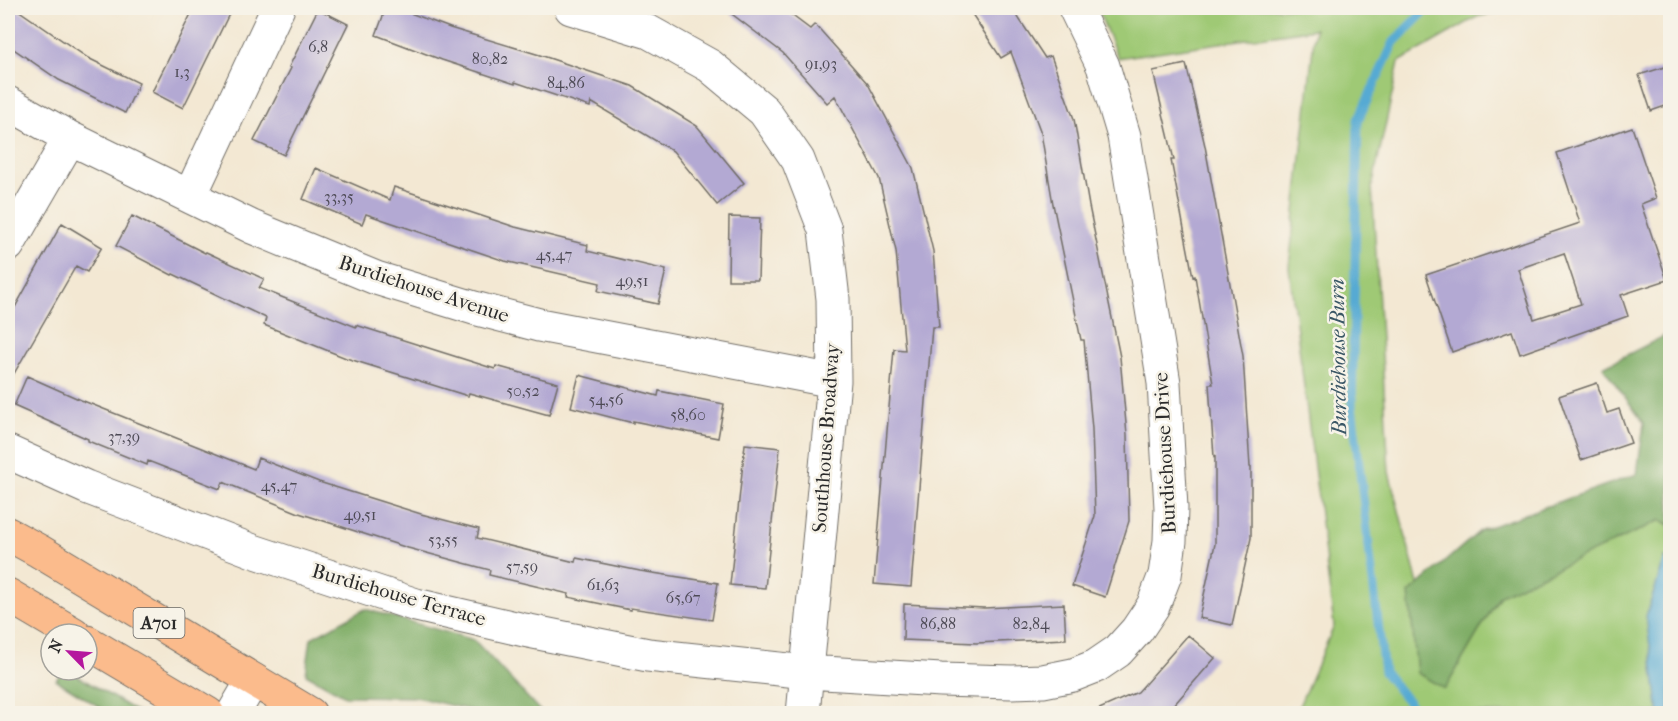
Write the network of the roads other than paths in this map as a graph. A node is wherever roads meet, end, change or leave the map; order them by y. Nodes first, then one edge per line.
1 (278, 8) edge
2 (571, 8) edge
3 (1076, 8) edge
4 (8, 103) edge
5 (70, 138) junction
6 (190, 196) junction
7 (8, 245) edge
8 (834, 381) junction
9 (8, 452) edge
10 (8, 534) edge
11 (8, 595) edge
12 (54, 622) edge
13 (99, 649) edge
14 (807, 672) junction
15 (253, 680) junction
16 (208, 714) edge
17 (232, 714) edge
18 (310, 714) edge
19 (802, 714) edge

1 - 6 street
2 - 8 street, Southhouse Broadway
3 - 14 street, Burdiehouse Drive
4 - 5 street, Burdiehouse Avenue
5 - 6 street, Burdiehouse Avenue
5 - 7 street
6 - 8 street, Burdiehouse Avenue
8 - 14 street, Southhouse Broadway
9 - 14 street, Burdiehouse Terrace
10 - 15 main road, A701
11 - 12 main road
13 - 16 main road, A701
14 - 19 street, Southhouse Broadway
15 - 17 street
15 - 18 main road, A701

